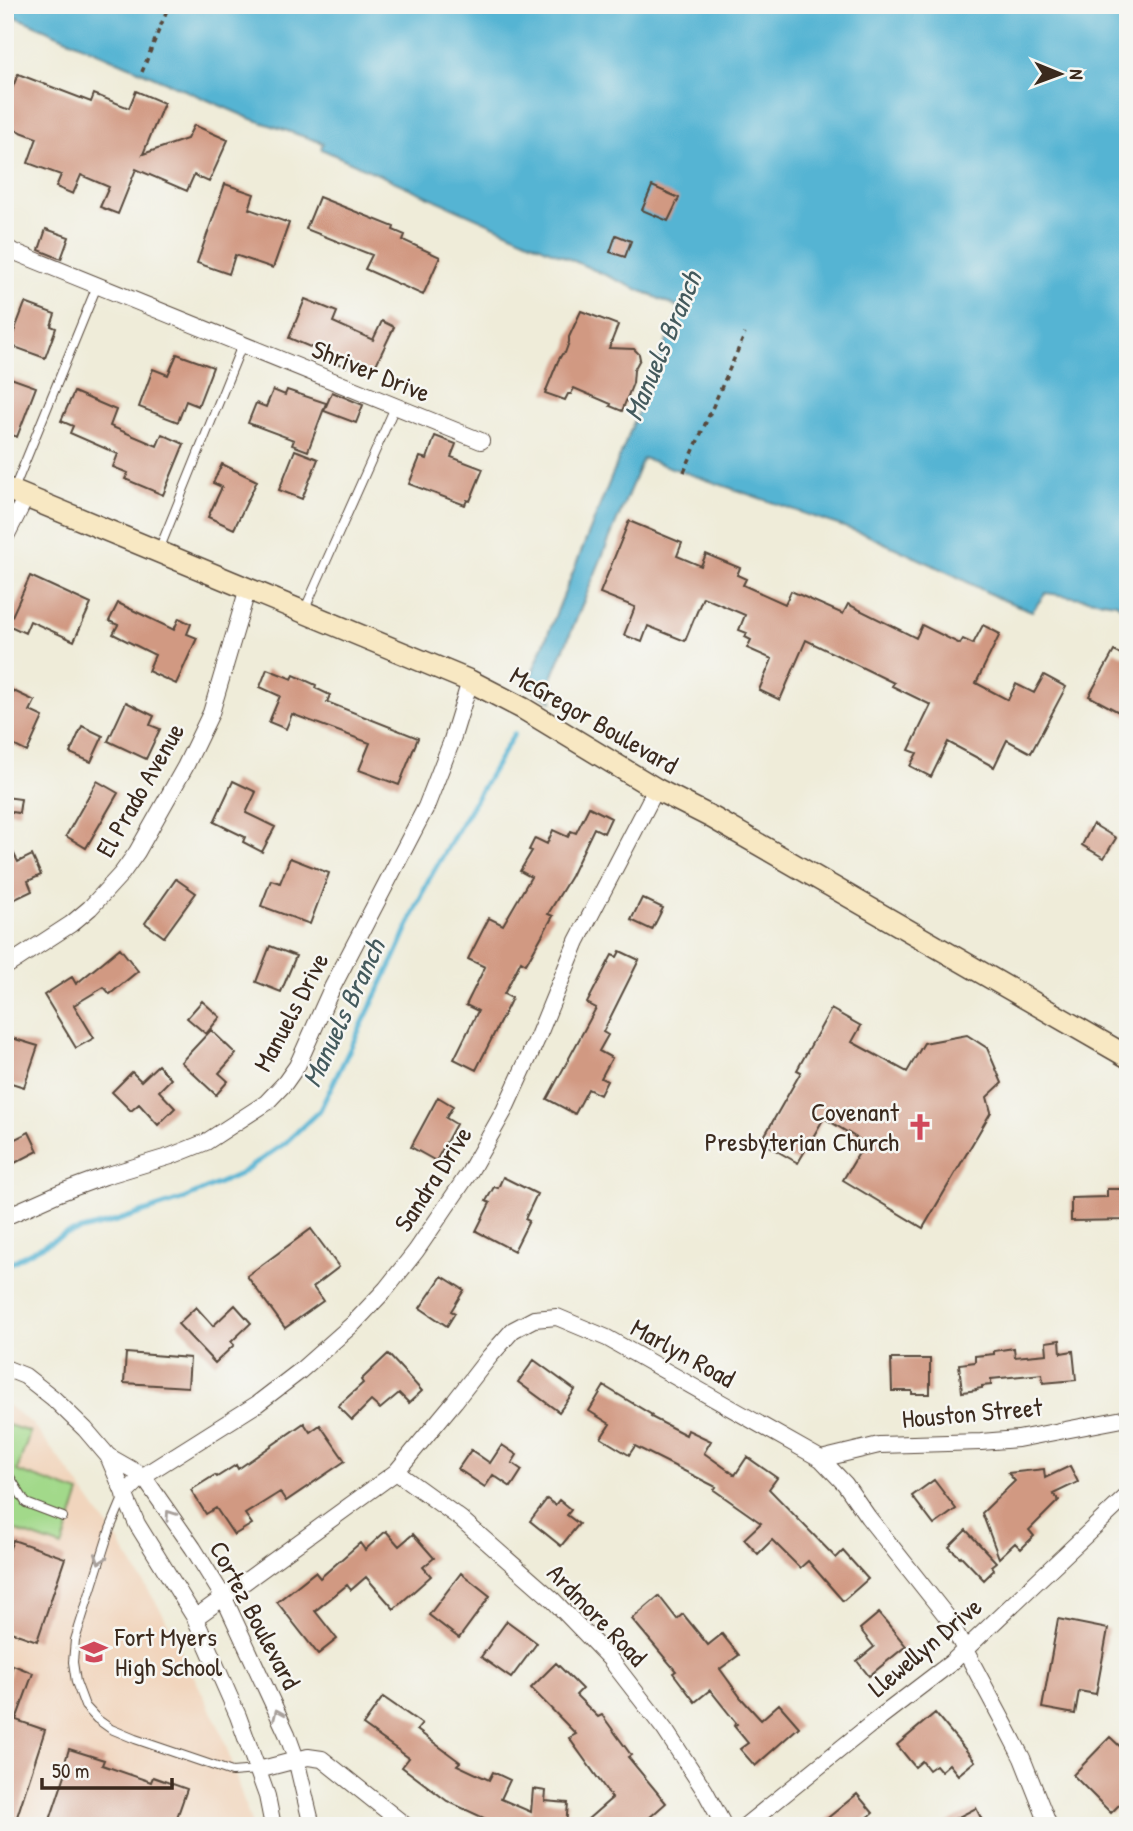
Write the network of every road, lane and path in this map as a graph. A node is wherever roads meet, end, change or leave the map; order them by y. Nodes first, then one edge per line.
1 (169, 5) edge
2 (142, 72) dead end
3 (5, 248) edge
4 (97, 286) junction
5 (745, 334) dead end
6 (242, 345) junction
7 (395, 407) junction
8 (481, 442) dead end
9 (684, 472) dead end
10 (15, 492) edge
11 (5, 538) edge
12 (158, 553) junction
13 (248, 588) junction
14 (304, 611) junction
15 (470, 681) junction
16 (656, 789) junction
17 (5, 967) edge
18 (1128, 1056) edge
19 (5, 1217) edge
20 (5, 1368) edge
21 (1128, 1418) edge
22 (108, 1456) junction
23 (821, 1459) junction
24 (5, 1468) edge
25 (396, 1472) junction
26 (143, 1476) junction
27 (124, 1495) junction
28 (1128, 1495) edge
29 (63, 1517) dead end
30 (224, 1598) junction
31 (195, 1618) junction
32 (966, 1649) junction
33 (296, 1759) junction
34 (258, 1770) junction
35 (273, 1826) edge
36 (312, 1826) edge
37 (406, 1826) edge
38 (724, 1826) edge
39 (745, 1826) edge
40 (1049, 1826) edge

1 - 2 path
3 - 4 street, Shriver Drive
4 - 6 street, Shriver Drive
4 - 10 lane
5 - 9 path
6 - 7 street, Shriver Drive
6 - 12 lane
7 - 8 street, Shriver Drive
7 - 14 lane
10 - 11 street
10 - 12 main road, McGregor Boulevard
12 - 13 main road, McGregor Boulevard
13 - 14 main road, McGregor Boulevard
13 - 17 street, El Prado Avenue
14 - 15 main road, McGregor Boulevard
15 - 16 main road, McGregor Boulevard
15 - 19 street, Manuels Drive
16 - 18 main road, McGregor Boulevard
16 - 26 street, Sandra Drive
20 - 22 street, Cortez Boulevard
21 - 23 street, Houston Street
22 - 26 street, Cortez Boulevard
22 - 27 street, Cortez Boulevard
23 - 25 street, Marlyn Road
23 - 32 street, Marlyn Road
24 - 29 lane
25 - 30 street, Marlyn Road
25 - 38 street, Ardmore Road
26 - 27 street, Sandra Drive
30 -> 26 street, Cortez Boulevard
27 - 31 street, Cortez Boulevard
27 -> 34 lane
28 - 32 street, Llewellyn Drive
30 - 31 street, Marlyn Road
33 -> 30 street, Cortez Boulevard
31 - 34 street, Cortez Boulevard
32 - 39 street, Llewellyn Drive
32 - 40 street, Marlyn Road
33 - 34 street
33 - 36 street, Cortez Boulevard
33 - 37 street
34 - 35 street, Cortez Boulevard

